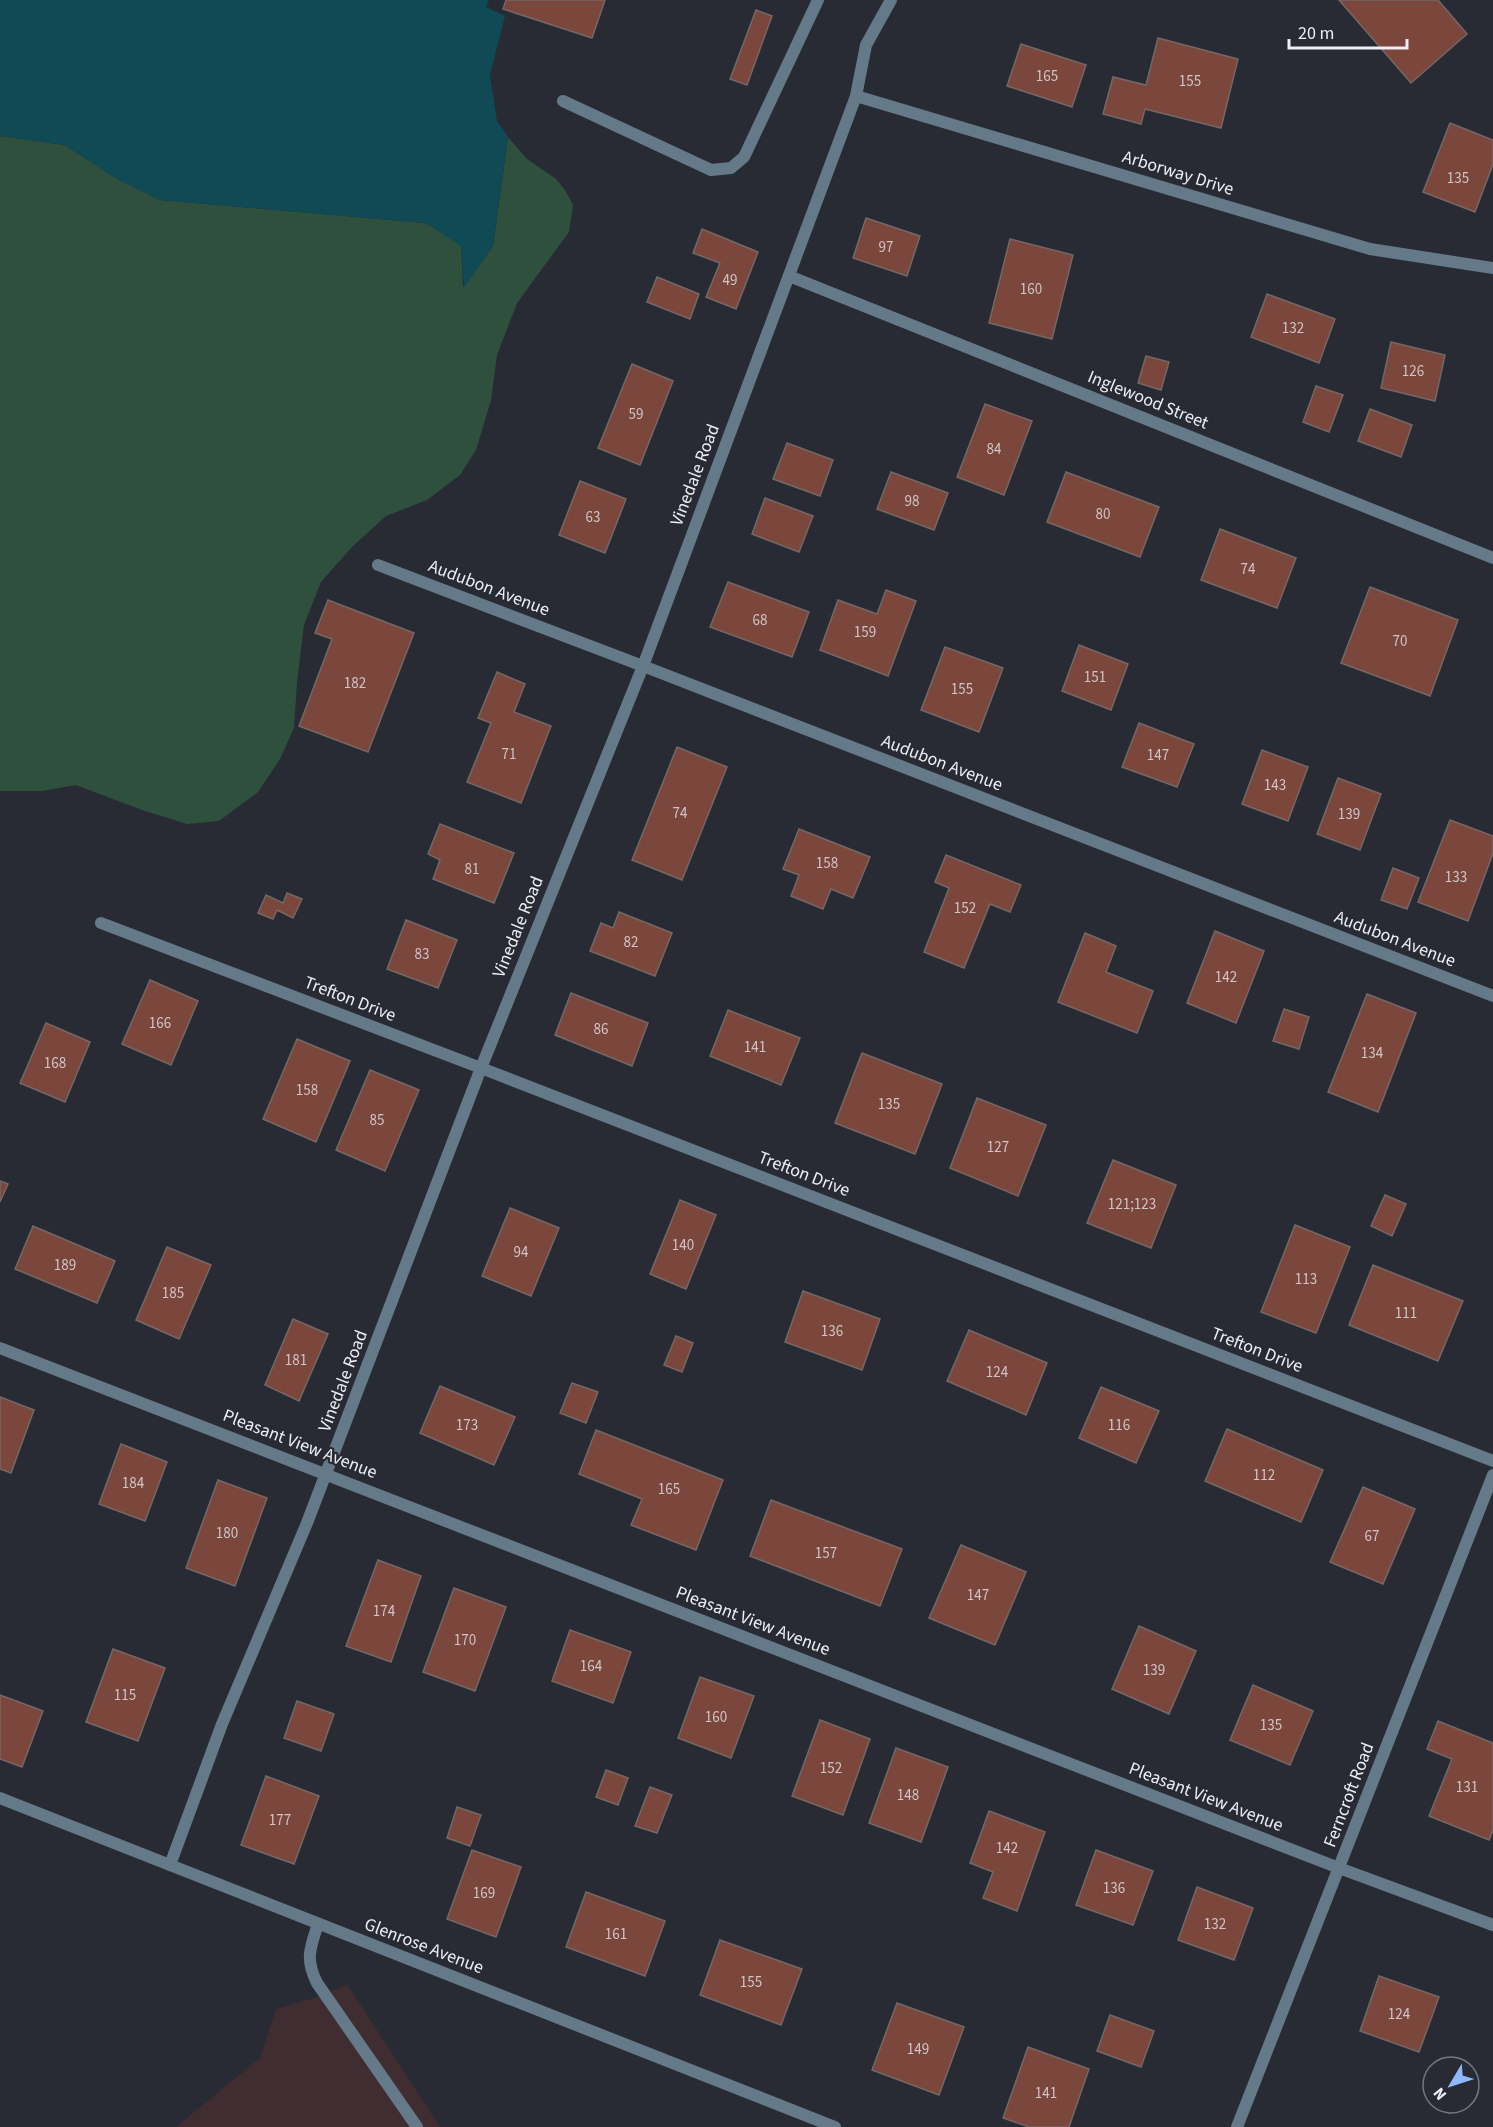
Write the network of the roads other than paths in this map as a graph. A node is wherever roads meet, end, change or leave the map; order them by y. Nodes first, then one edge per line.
1 (818, 0) edge
2 (891, 0) edge
3 (856, 96) junction
4 (563, 101) dead end
5 (1493, 268) edge
6 (789, 276) junction
7 (1493, 558) edge
8 (378, 565) dead end
9 (643, 666) junction
10 (101, 923) dead end
11 (1493, 996) edge
12 (481, 1068) junction
13 (0, 1348) edge
14 (1493, 1461) edge
15 (327, 1474) junction
16 (1493, 1475) edge
17 (0, 1798) edge
18 (170, 1865) junction
19 (1339, 1868) junction
20 (318, 1924) junction
21 (1493, 1925) edge
22 (417, 2127) edge
23 (835, 2127) edge
24 (1238, 2127) edge

1 - 4 street
2 - 3 street, Vinedale Road
3 - 5 street, Arborway Drive
3 - 6 street, Vinedale Road
6 - 7 street, Inglewood Street
6 - 9 street, Vinedale Road
8 - 9 street, Audubon Avenue
9 - 11 street, Audubon Avenue
9 - 12 street, Vinedale Road
10 - 12 street, Trefton Drive
12 - 14 street, Trefton Drive
12 - 15 street, Vinedale Road
13 - 15 street, Pleasant View Avenue
15 - 18 street, Vinedale Road
15 - 19 street, Pleasant View Avenue
16 - 19 street, Ferncroft Road
17 - 18 street, Glenrose Avenue
18 - 20 street, Glenrose Avenue
19 - 21 street, Pleasant View Avenue
19 - 24 street, Ferncroft Road
20 - 22 street
20 - 23 street, Glenrose Avenue

